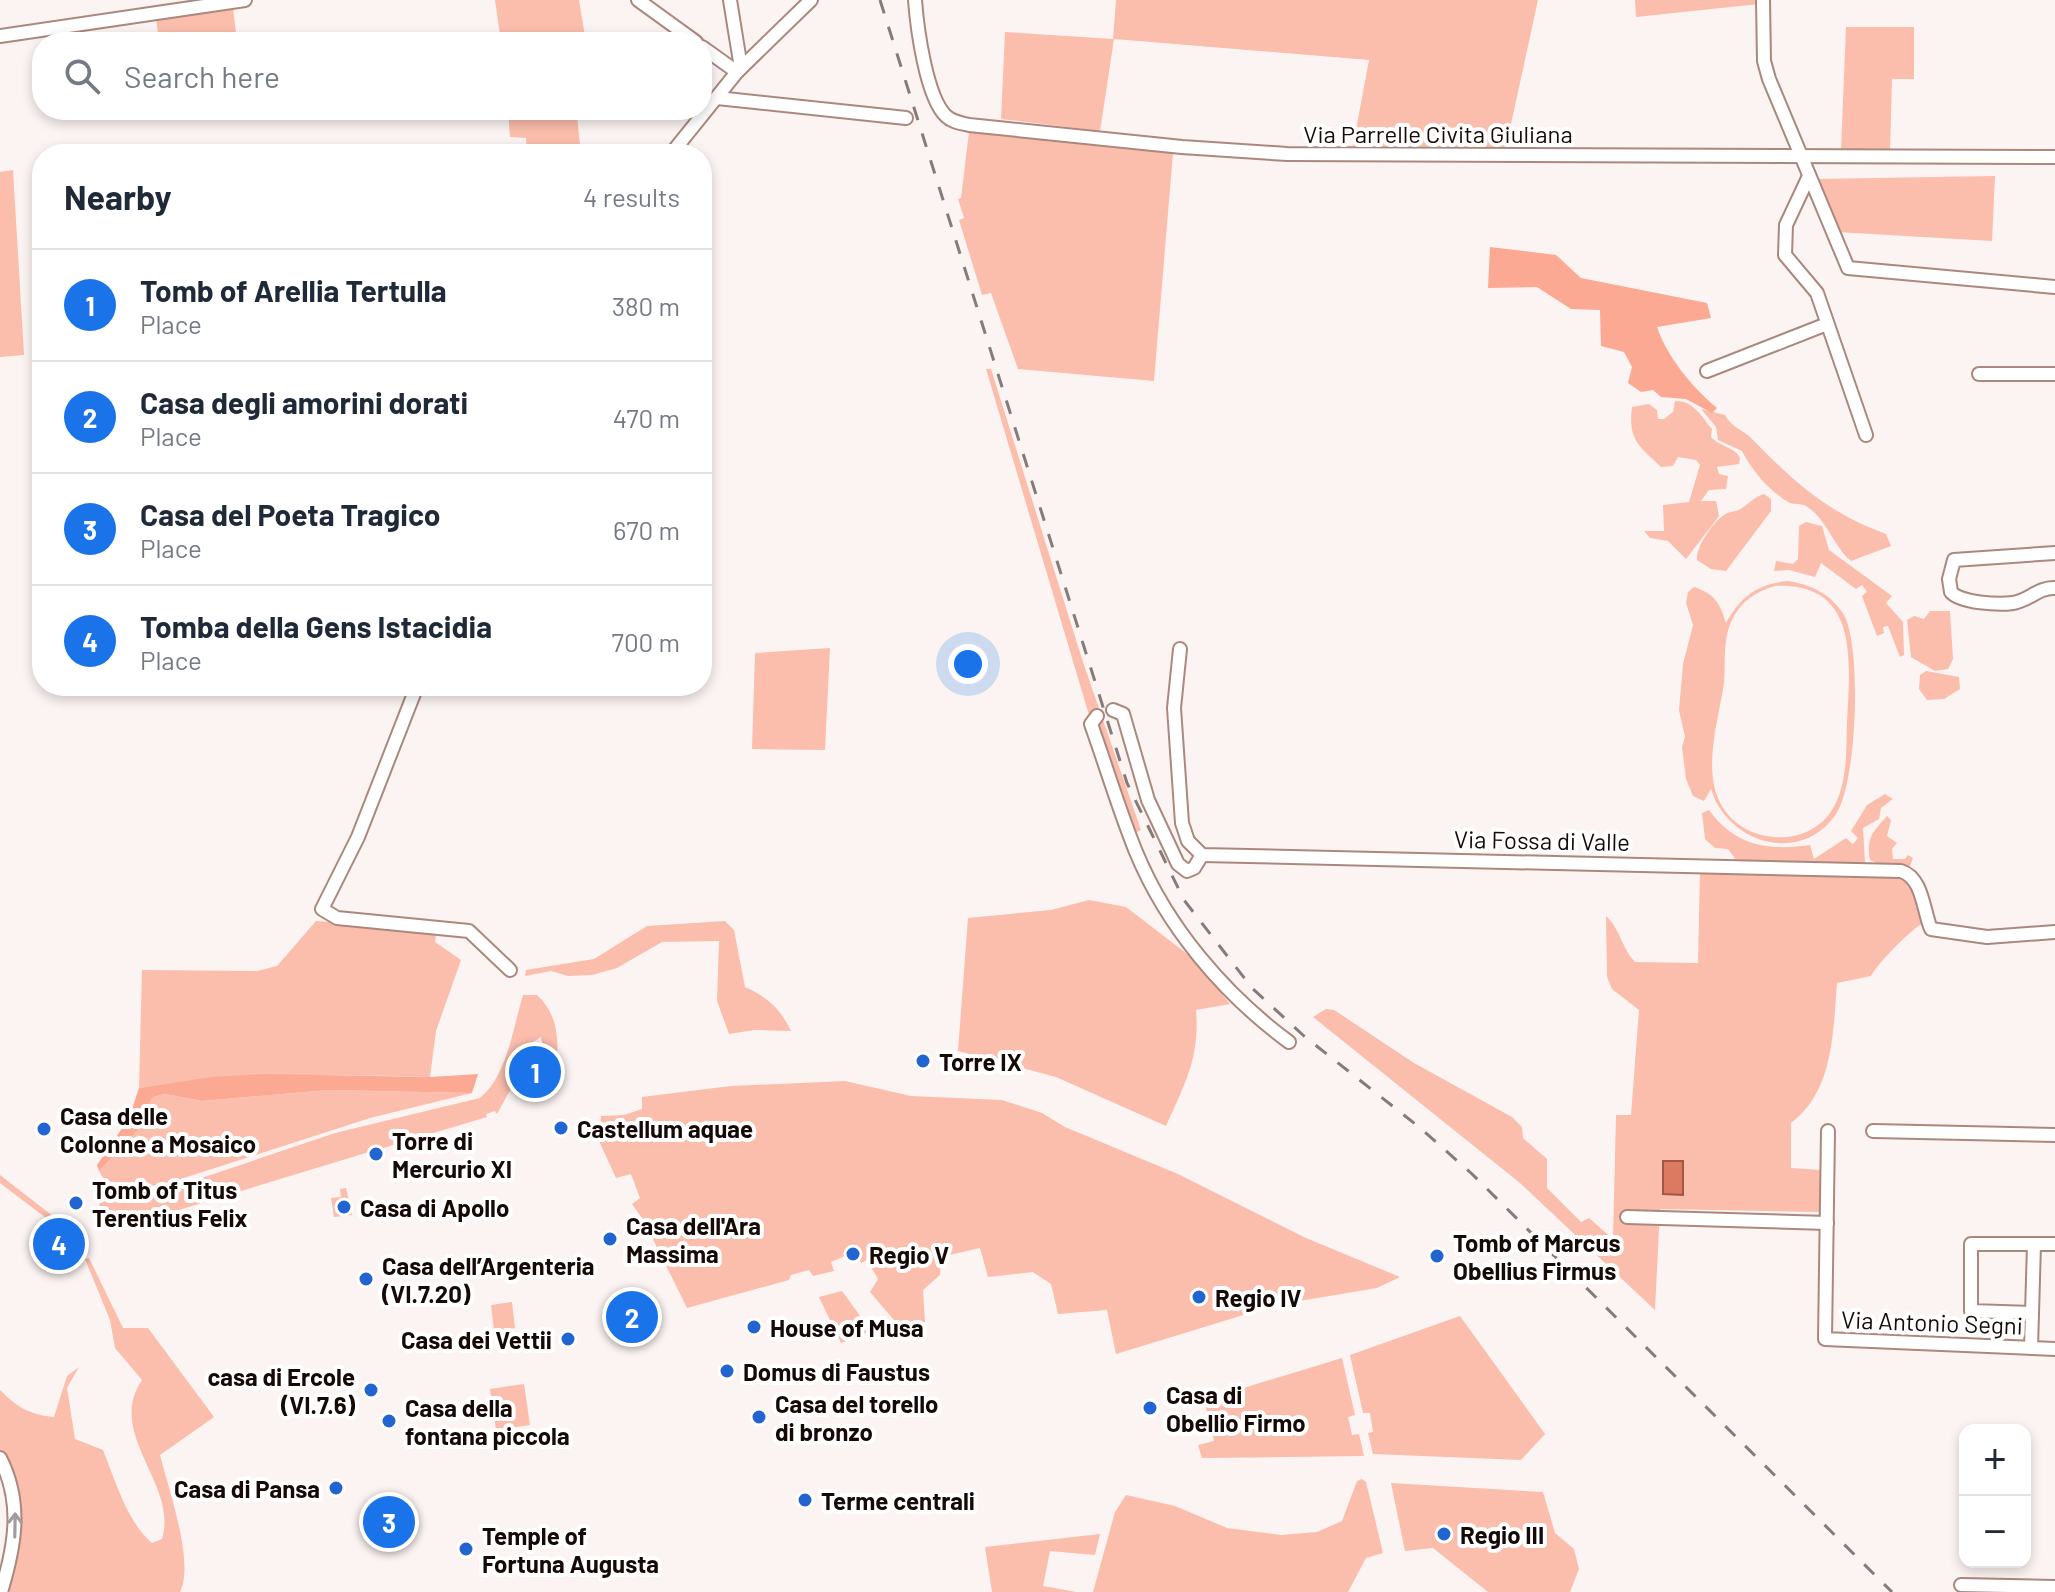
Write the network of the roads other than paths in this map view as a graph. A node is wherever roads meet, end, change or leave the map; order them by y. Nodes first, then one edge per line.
1 (245, 0) edge
2 (638, 0) edge
3 (730, 0) edge
4 (811, 0) edge
5 (915, 0) edge
6 (1763, 0) edge
7 (682, 32) edge
8 (0, 36) edge
9 (712, 53) edge
10 (739, 70) junction
11 (717, 98) junction
12 (712, 104) edge
13 (906, 118) dead end
14 (699, 120) edge
15 (679, 144) edge
16 (1801, 157) junction
17 (2055, 157) edge
18 (1809, 176) junction
19 (2055, 287) edge
20 (1827, 324) junction
21 (1707, 371) dead end
22 (1979, 374) dead end
23 (2055, 374) edge
24 (1866, 435) dead end
25 (2055, 553) edge
26 (2055, 588) edge
27 (1180, 649) dead end
28 (413, 696) edge
29 (1113, 710) dead end
30 (1097, 716) dead end
31 (1202, 855) junction
32 (2055, 932) edge
33 (510, 970) dead end
34 (1289, 1042) dead end
35 (1828, 1131) dead end
36 (1873, 1131) dead end
37 (2055, 1135) edge
38 (1627, 1217) dead end
39 (1827, 1223) junction
40 (2034, 1244) junction
41 (2055, 1244) edge
42 (2032, 1313) junction
43 (2031, 1348) junction
44 (2055, 1349) edge
45 (0, 1458) edge
46 (1961, 1585) dead end
47 (2055, 1587) edge
48 (1, 1592) edge

1 - 8 street
2 - 7 street
3 - 10 street
4 - 10 street
5 - 16 street, Via Parrelle Civita Giuliana
6 - 16 street
9 - 10 street
10 - 11 street
11 - 12 street
11 - 13 street
14 - 15 street
16 - 17 street, Via Parrelle Civita Giuliana
16 - 18 street
18 - 19 street
18 - 20 street
20 - 21 street
20 - 24 street
22 - 23 street
25 - 26 street
27 - 31 street
28 - 33 street
29 - 31 street
30 - 34 street
31 - 32 street, Via Fossa di Valle
35 - 39 street, Via Antonio Segni
36 - 37 street
38 - 39 street
39 - 43 street, Via Antonio Segni
40 - 41 street
40 - 42 street
40 - 42 street
42 - 43 street
43 - 44 street, Via Antonio Segni
48 -> 45 street
46 - 47 street

